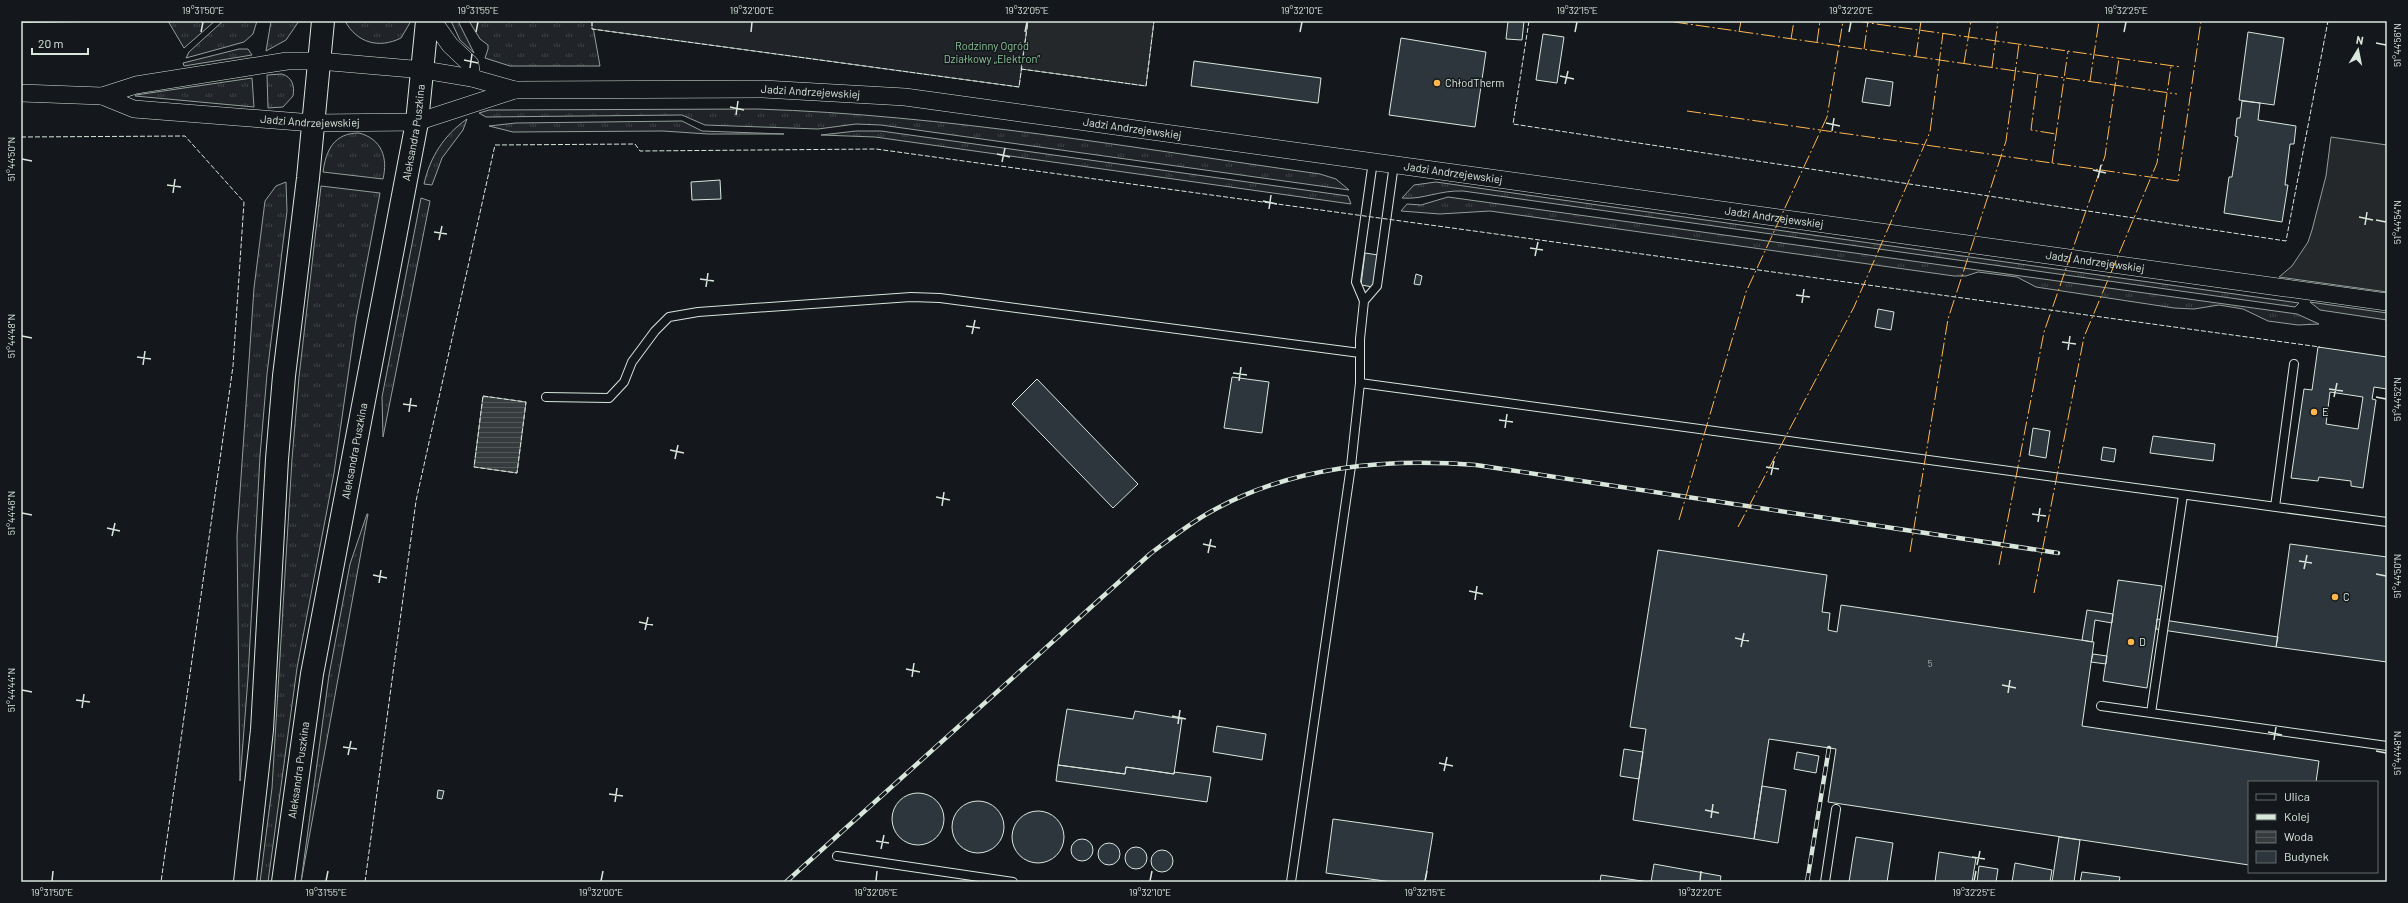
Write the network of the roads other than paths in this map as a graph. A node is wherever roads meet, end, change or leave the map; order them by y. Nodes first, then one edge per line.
1 (323, 21) edge
2 (427, 21) edge
3 (433, 21) edge
4 (319, 61) junction
5 (424, 70) junction
6 (472, 78) junction
7 (515, 90) junction
8 (21, 93) edge
9 (102, 96) junction
10 (417, 122) junction
11 (313, 123) junction
12 (1373, 161) junction
13 (1394, 164) junction
14 (1364, 301) junction
15 (2387, 302) edge
16 (1360, 353) junction
17 (2294, 364) dead end
18 (1360, 383) junction
19 (546, 397) dead end
20 (2183, 494) junction
21 (2275, 507) junction
22 (2387, 522) edge
23 (2101, 706) dead end
24 (2151, 713) junction
25 (2387, 746) edge
26 (1836, 809) dead end
27 (837, 856) dead end
28 (245, 882) edge
29 (283, 882) edge
30 (1013, 882) edge
31 (1291, 882) edge
32 (1825, 882) edge

1 - 4 main road
2 - 5 main road, Aleksandra Puszkina
3 - 6 street
4 - 5 street, Jadzi Andrzejewskiej
4 - 9 street, Jadzi Andrzejewskiej
4 - 11 main road
5 - 6 street, Jadzi Andrzejewskiej
5 - 10 main road, Aleksandra Puszkina
6 - 7 street, Jadzi Andrzejewskiej
7 - 10 street, Jadzi Andrzejewskiej
7 - 12 street, Jadzi Andrzejewskiej
8 - 9 street, Jadzi Andrzejewskiej
9 - 11 street, Jadzi Andrzejewskiej
10 - 11 street, Jadzi Andrzejewskiej
10 - 29 main road, Aleksandra Puszkina
11 - 28 main road
12 - 13 street, Jadzi Andrzejewskiej
12 - 14 lane
13 - 14 lane
13 - 15 street, Jadzi Andrzejewskiej
14 - 16 lane
16 - 18 lane
16 - 19 lane
17 - 21 lane
18 - 20 lane
18 - 31 lane
20 - 21 lane
20 - 24 lane
21 - 22 lane
23 - 24 lane
24 - 25 lane
26 - 32 lane
27 - 30 lane

